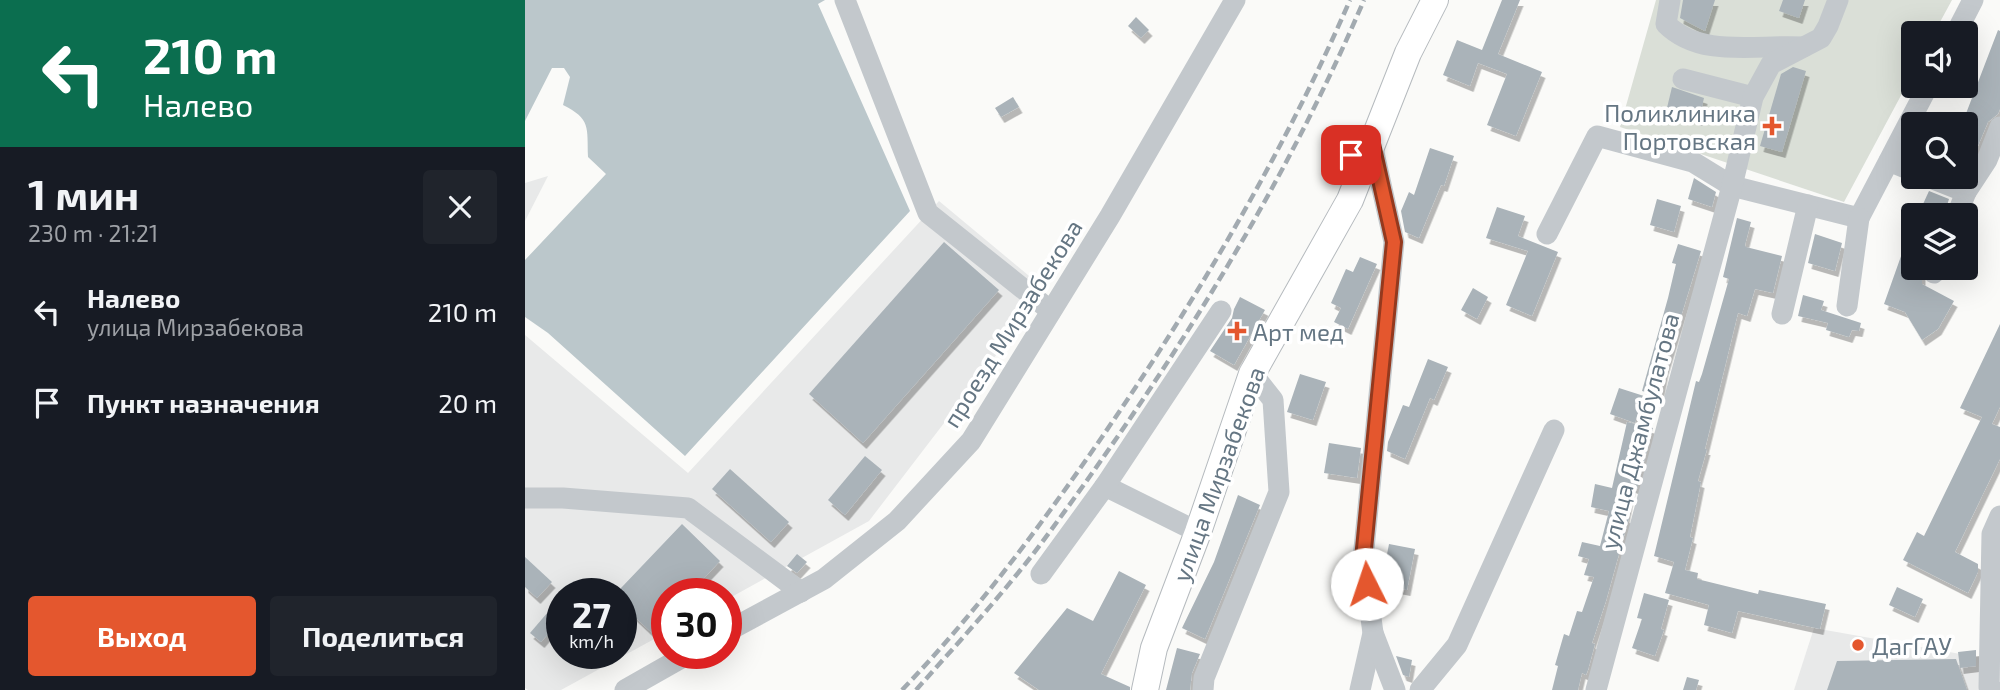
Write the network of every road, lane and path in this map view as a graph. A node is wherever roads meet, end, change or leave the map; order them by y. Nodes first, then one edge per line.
1 (845, 0) edge
2 (1417, 0) edge
3 (1435, 0) edge
4 (1670, 0) edge
5 (1838, 0) edge
6 (1973, 0) edge
7 (1231, 2) edge
8 (1962, 21) edge
9 (1805, 47) junction
10 (1683, 79) dead end
11 (1753, 97) junction
12 (1922, 98) edge
13 (2000, 127) edge
14 (1365, 140) junction
15 (1889, 161) junction
16 (1901, 166) edge
17 (1732, 186) junction
18 (1958, 189) edge
19 (1966, 192) junction
20 (1962, 203) edge
21 (1808, 205) junction
22 (1859, 218) junction
23 (1547, 234) dead end
24 (1847, 306) dead end
25 (1051, 311) junction
26 (1221, 311) dead end
27 (1782, 314) dead end
28 (1251, 372) junction
29 (1554, 430) dead end
30 (1105, 486) junction
31 (525, 498) edge
32 (2000, 516) edge
33 (1192, 529) junction
34 (1041, 574) dead end
35 (801, 592) junction
36 (742, 623) edge
37 (1373, 633) junction
38 (662, 669) edge
39 (625, 690) edge
40 (1130, 690) edge
41 (1145, 690) edge
42 (1203, 690) edge
43 (1360, 690) edge
44 (1395, 690) edge
45 (1420, 690) edge
46 (1597, 690) edge
47 (1993, 690) edge

1 - 25 street
2 - 14 main road, улица Мирзабекова
3 - 14 main road, улица Мирзабекова
4 - 9 street
5 - 9 street, улица Джамбулатова
6 - 8 street
7 - 25 street, проезд Мирзабекова
9 - 11 street, улица Джамбулатова
10 - 11 street
11 - 17 street, улица Джамбулатова
12 - 15 street
13 - 19 street
14 - 28 main road, улица Мирзабекова
14 - 37 street
15 - 16 street
15 - 22 street
17 - 21 street
17 - 23 street
17 - 46 street, улица Джамбулатова
18 - 19 street
19 - 20 street
21 - 22 street
21 - 27 street
22 - 24 street
25 - 35 street, проезд Мирзабекова
26 - 30 street
28 - 33 main road, улица Мирзабекова
28 - 42 street
29 - 45 street
30 - 33 street
30 - 34 street
31 - 35 street
32 - 47 street
33 - 40 main road, улица Мирзабекова
33 - 41 main road, улица Мирзабекова
35 - 36 street, проезд Мирзабекова
37 - 43 street
37 - 44 street
38 - 39 street

